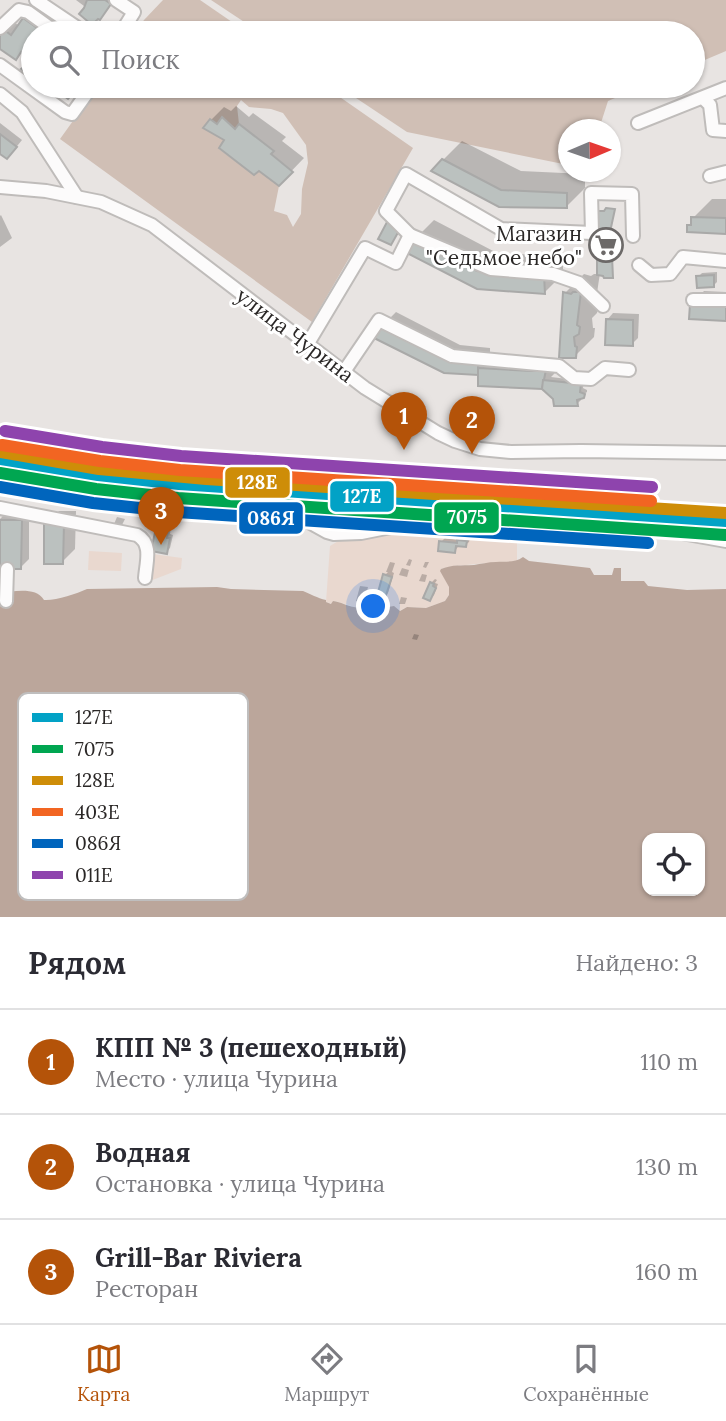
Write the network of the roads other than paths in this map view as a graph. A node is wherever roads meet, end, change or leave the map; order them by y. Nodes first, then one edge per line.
1 (36, 0) edge
2 (116, 0) edge
3 (40, 21) edge
4 (67, 21) edge
5 (128, 21) edge
6 (0, 29) edge
7 (0, 65) edge
8 (21, 80) edge
9 (726, 88) edge
10 (0, 94) edge
11 (705, 97) edge
12 (46, 98) edge
13 (83, 98) edge
14 (703, 98) joint
15 (638, 123) dead end
16 (726, 131) edge
17 (726, 172) edge
18 (710, 176) dead end
19 (0, 187) edge
20 (77, 197) junction
21 (410, 235) junction
22 (633, 236) dead end
23 (726, 261) edge
24 (639, 265) dead end
25 (693, 300) dead end
26 (726, 300) edge
27 (603, 306) dead end
28 (307, 345) junction
29 (629, 370) dead end
30 (344, 373) junction
31 (726, 453) edge
32 (0, 482) edge
33 (0, 508) edge
34 (726, 541) edge
35 (7, 569) dead end
36 (145, 578) dead end
37 (6, 601) dead end

1 - 4 street
2 - 5 street
3 - 6 street
7 - 8 street
9 - 11 street
10 - 20 street
12 - 13 street
14 - 15 street
14 - 16 street
17 - 18 street
19 - 20 street, улица Чурина
20 - 28 street, улица Чурина
21 - 22 street
21 - 27 street
21 - 28 street
23 - 24 street
25 - 26 street
28 - 30 street, улица Чурина
29 - 30 street
30 - 31 street, улица Чурина
32 - 34 street
33 - 36 street
35 - 37 street

